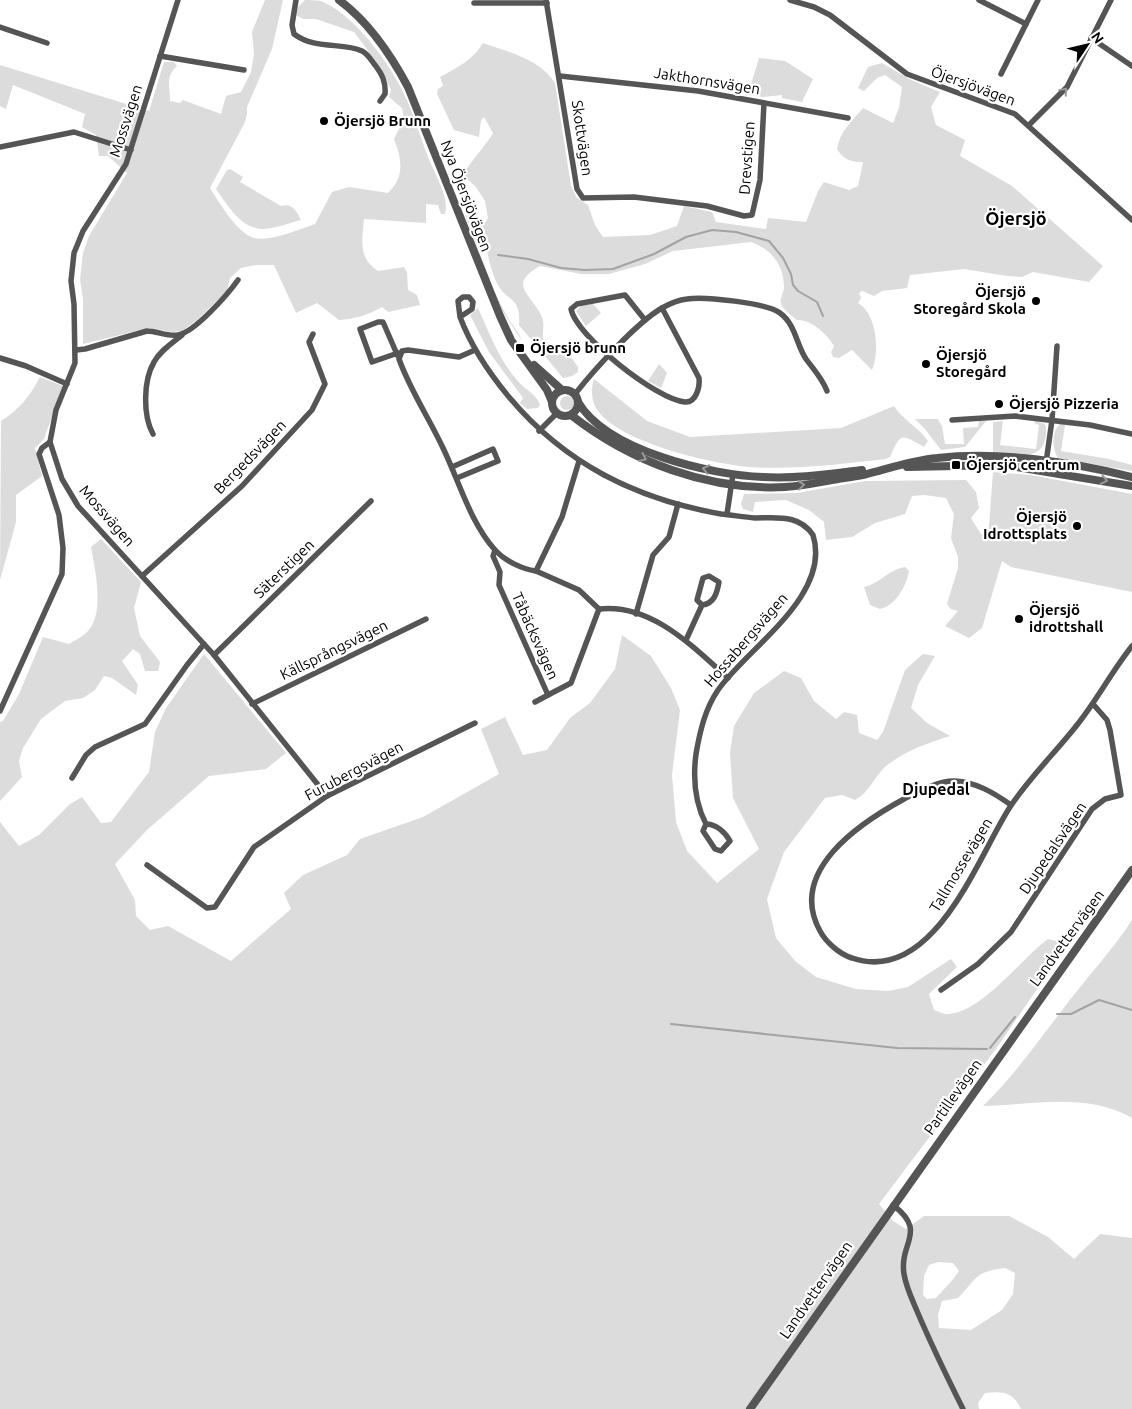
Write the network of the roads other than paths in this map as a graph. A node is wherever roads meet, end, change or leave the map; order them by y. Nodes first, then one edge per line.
1 (178, 0) edge
2 (296, 0) edge
3 (339, 0) edge
4 (790, 0) edge
5 (817, 0) edge
6 (979, 0) edge
7 (1038, 0) edge
8 (1112, 0) edge
9 (547, 1) edge
10 (474, 3) dead end
11 (814, 7) junction
12 (1026, 24) junction
13 (0, 26) edge
14 (1092, 38) junction
15 (47, 43) dead end
16 (160, 56) junction
17 (1132, 66) edge
18 (244, 70) dead end
19 (1001, 74) dead end
20 (560, 76) junction
21 (380, 101) dead end
22 (764, 102) junction
23 (848, 118) dead end
24 (1030, 125) junction
25 (0, 147) edge
26 (130, 150) junction
27 (752, 214) joint
28 (1132, 220) edge
29 (238, 280) dead end
30 (662, 308) junction
31 (460, 317) dead end
32 (645, 320) junction
33 (509, 333) junction
34 (183, 334) junction
35 (313, 334) dead end
36 (1057, 346) dead end
37 (76, 350) junction
38 (475, 350) junction
39 (399, 355) junction
40 (609, 357) junction
41 (0, 358) edge
42 (67, 384) junction
43 (562, 390) junction
44 (827, 391) dead end
45 (575, 394) junction
46 (552, 402) junction
47 (578, 402) junction
48 (557, 413) junction
49 (571, 415) junction
50 (952, 420) dead end
51 (1052, 420) junction
52 (539, 431) junction
53 (153, 434) dead end
54 (1132, 434) edge
55 (50, 442) junction
56 (1046, 460) junction
57 (578, 461) junction
58 (452, 467) junction
59 (900, 467) junction
60 (876, 470) junction
61 (1045, 470) junction
62 (733, 474) junction
63 (1132, 477) edge
64 (457, 478) junction
65 (731, 484) junction
66 (1132, 486) edge
67 (371, 501) dead end
68 (678, 504) junction
69 (727, 514) junction
70 (495, 550) junction
71 (536, 571) junction
72 (142, 576) junction
73 (702, 606) junction
74 (599, 609) junction
75 (636, 614) junction
76 (426, 619) dead end
77 (686, 640) junction
78 (204, 644) junction
79 (1132, 646) edge
80 (214, 655) junction
81 (728, 678) junction
82 (548, 695) junction
83 (535, 702) dead end
84 (252, 704) junction
85 (1093, 704) junction
86 (0, 711) edge
87 (475, 723) dead end
88 (72, 778) dead end
89 (327, 796) junction
90 (1011, 805) junction
91 (706, 824) junction
92 (147, 865) dead end
93 (1132, 870) edge
94 (941, 990) dead end
95 (1024, 1021) joint
96 (905, 1188) joint
97 (893, 1205) junction
98 (750, 1409) edge
99 (963, 1409) edge

1 - 16 street, Mossvägen
2 - 21 street
3 - 33 street, Nya Öjersjövägen
4 - 11 street, Öjersjövägen
5 - 11 street
6 - 12 street
7 - 12 street
8 - 14 street
9 - 10 street
9 - 20 street, Skottvägen
11 - 24 street, Öjersjövägen
12 - 19 street
13 - 15 street
14 - 17 street
24 -> 14 street
16 - 18 street
16 - 26 street, Mossvägen
20 - 22 street, Jakthornsvägen
20 - 27 street, Skottvägen
22 - 23 street, Jakthornsvägen
22 - 27 street, Drevstigen
24 - 28 street, Öjersjövägen
25 - 26 street
26 - 37 street, Mossvägen
29 - 34 street
30 - 32 street
30 - 40 street
30 - 44 street
31 - 38 street, Hossabergsvägen
32 - 40 street
32 - 40 street
33 - 43 street, Nya Öjersjövägen
33 - 46 street, Nya Öjersjövägen
34 - 37 street
34 - 53 street
35 - 72 street, Bergedsvägen
36 - 51 street
37 - 42 street, Mossvägen
38 - 39 street, Tåbäcksvägen
38 - 52 street, Hossabergsvägen
39 - 39 street, Tåbäcksvägen
39 - 58 street, Tåbäcksvägen
40 - 45 street
41 - 42 street
42 - 55 street, Mossvägen
43 - 45 street, Nya Öjersjövägen
43 - 46 street
45 - 47 street
46 - 48 street, Nya Öjersjövägen
47 - 49 street
62 -> 47 street
48 - 49 street
48 - 52 street
49 -> 65 street
50 - 51 street
51 - 54 street
51 - 56 street
52 - 57 street, Hossabergsvägen
55 - 72 street, Mossvägen
55 - 86 street
56 - 59 street
56 - 61 street
56 - 63 street
57 - 68 street, Hossabergsvägen
57 - 71 street
58 - 64 street, Tåbäcksvägen
58 - 64 street
59 - 60 street
59 - 61 street
60 - 62 street
65 -> 60 street
61 -> 66 street
62 - 65 street
64 - 70 street, Tåbäcksvägen
65 - 69 street
67 - 80 street, Säterstigen
68 - 69 street, Hossabergsvägen
68 - 75 street
69 - 81 street, Hossabergsvägen
70 - 71 street
70 - 82 street, Tåbäcksvägen
71 - 74 street
72 - 78 street, Mossvägen
73 - 73 street
73 - 77 street
74 - 75 street
74 - 82 street, Tåbäcksvägen
75 - 77 street
76 - 84 street, Källsprångsvägen
77 - 81 street
78 - 80 street, Mossvägen
78 - 88 street
79 - 85 street, Tallmossevägen
80 - 84 street, Mossvägen
81 - 91 street, Hossabergsvägen
82 - 83 street, Tåbäcksvägen
84 - 89 street, Mossvägen
85 - 90 street, Tallmossevägen
85 - 94 street, Djupedalsvägen
87 - 89 street, Furubergsvägen
89 - 92 street, Furubergsvägen
90 - 90 street, Tallmossevägen
91 - 91 street, Hossabergsvägen
93 - 95 street, Landvettervägen
95 - 96 street, Partillevägen
96 - 97 street, Landvettervägen
97 - 98 street, Landvettervägen
97 - 99 street

